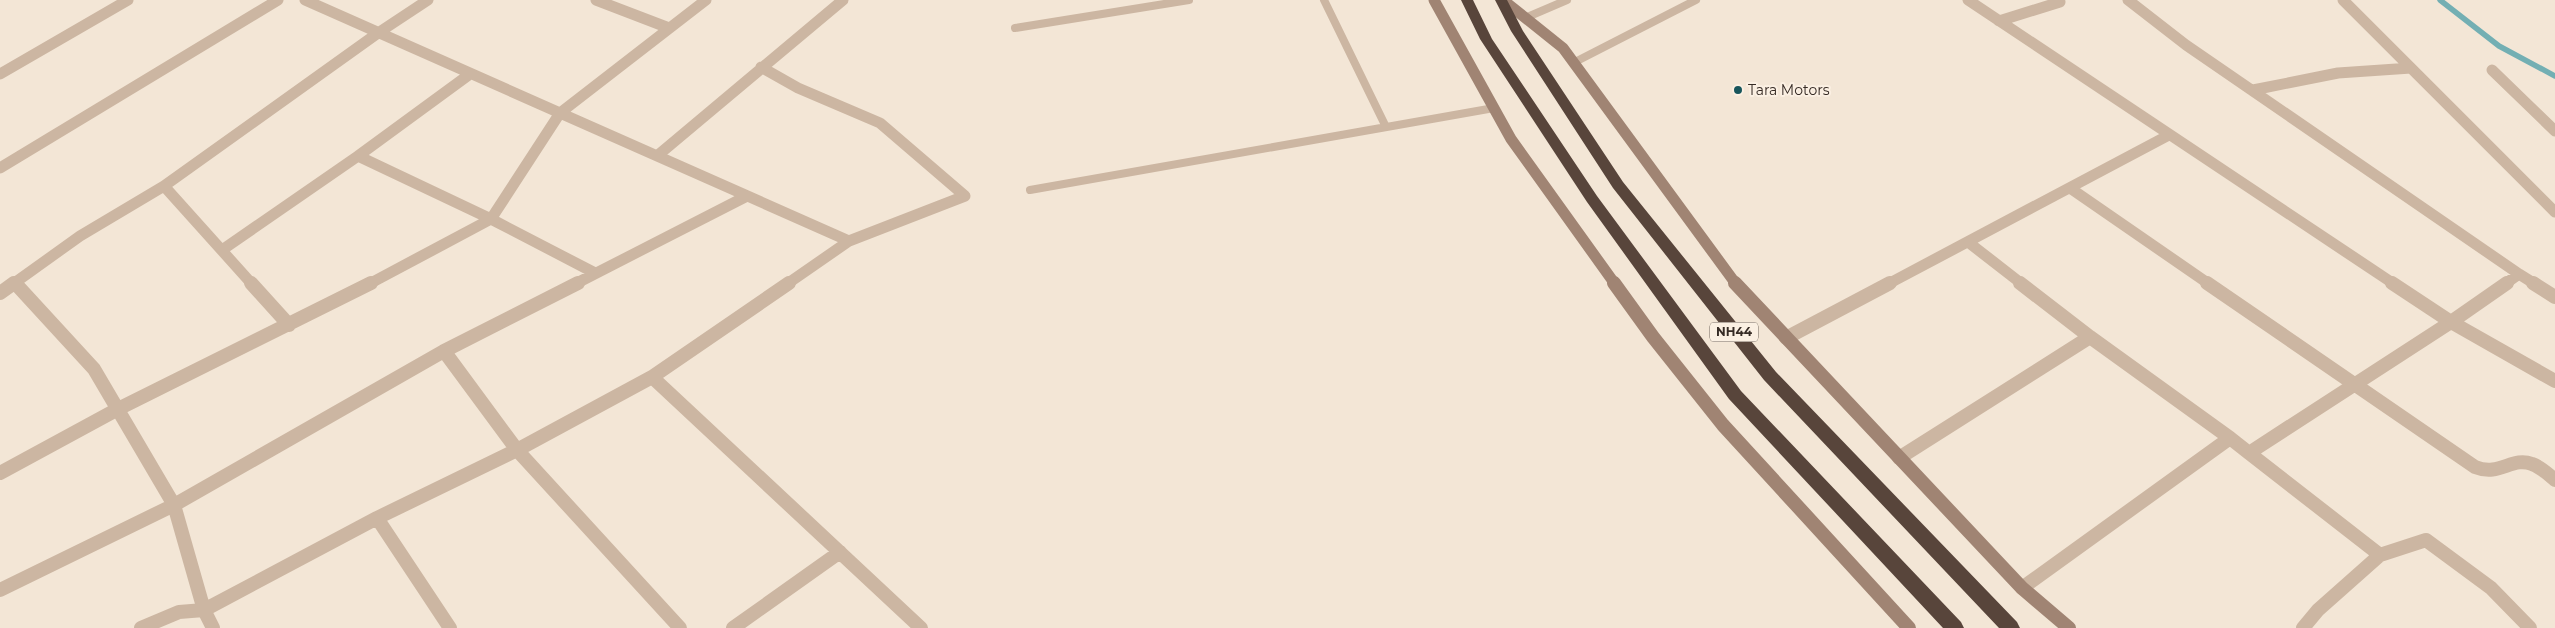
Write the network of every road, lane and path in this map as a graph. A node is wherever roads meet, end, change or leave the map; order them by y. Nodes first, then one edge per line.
1 (128, 0) edge
2 (278, 0) edge
3 (305, 0) edge
4 (428, 0) edge
5 (596, 0) edge
6 (706, 0) edge
7 (843, 0) edge
8 (1189, 0) edge
9 (1324, 0) edge
10 (1434, 0) edge
11 (1467, 0) edge
12 (1502, 0) edge
13 (1567, 0) edge
14 (1696, 0) edge
15 (1968, 0) edge
16 (2128, 0) edge
17 (2342, 0) edge
18 (1558, 2) edge
19 (2060, 2) dead end
20 (1525, 18) junction
21 (1999, 21) junction
22 (669, 28) junction
23 (1015, 28) dead end
24 (378, 33) junction
25 (1573, 63) junction
26 (761, 67) junction
27 (2411, 68) junction
28 (2492, 70) dead end
29 (0, 74) edge
30 (470, 74) junction
31 (2253, 90) junction
32 (1494, 108) junction
33 (560, 113) junction
34 (1386, 127) junction
35 (2555, 131) edge
36 (2169, 135) junction
37 (358, 156) junction
38 (657, 156) junction
39 (0, 168) edge
40 (164, 186) junction
41 (2070, 188) junction
42 (1030, 190) dead end
43 (747, 196) junction
44 (2555, 212) edge
45 (490, 219) junction
46 (849, 241) junction
47 (1968, 242) junction
48 (222, 250) junction
49 (595, 273) junction
50 (2519, 274) junction
51 (15, 282) junction
52 (0, 293) edge
53 (2555, 297) edge
54 (2451, 322) junction
55 (289, 325) junction
56 (2090, 337) junction
57 (1786, 338) junction
58 (444, 350) junction
59 (652, 377) junction
60 (2555, 381) edge
61 (2355, 384) junction
62 (118, 409) junction
63 (2230, 438) junction
64 (518, 450) junction
65 (2249, 453) junction
66 (1899, 458) junction
67 (0, 472) edge
68 (2555, 480) edge
69 (174, 505) junction
70 (377, 518) junction
71 (840, 552) junction
72 (2380, 555) junction
73 (2022, 588) junction
74 (0, 590) edge
75 (204, 610) junction
76 (141, 628) edge
77 (213, 628) edge
78 (450, 628) edge
79 (680, 628) edge
80 (733, 628) edge
81 (921, 628) edge
82 (1909, 628) edge
83 (1955, 628) edge
84 (2011, 628) edge
85 (2069, 628) edge
86 (2303, 628) edge
87 (2530, 628) edge

1 - 29 street
2 - 39 street
3 - 24 street
4 - 24 street
5 - 22 street
6 - 22 street
7 - 26 street
8 - 23 lane
9 - 34 lane
10 - 32 street
11 - 83 highway, NH44
12 - 20 street
12 - 84 highway, NH44
13 - 18 lane
14 - 25 lane
15 - 21 street
16 - 31 street
17 - 27 street
18 - 20 lane
19 - 21 street
20 - 25 street
21 - 36 street
22 - 33 street
24 - 30 street
24 - 40 street
25 - 57 street
26 - 38 street
26 - 46 street
27 - 31 street
27 - 44 street
28 - 35 street
30 - 33 street
30 - 37 street
31 - 50 street
32 - 34 lane
32 - 82 street
33 - 38 street
33 - 45 street
34 - 42 lane
36 - 41 street
36 - 54 street
37 - 45 street
37 - 48 street
38 - 43 street
40 - 48 street
40 - 51 street
41 - 47 street
41 - 61 street
43 - 46 street
43 - 49 street
45 - 49 street
45 - 55 street
46 - 59 street
47 - 56 street
47 - 57 street
48 - 55 street
49 - 58 street
50 - 53 street
50 - 54 street
51 - 52 street
51 - 62 street
54 - 60 street
54 - 61 street
55 - 62 street
56 - 63 street
56 - 66 street
57 - 66 street
58 - 64 street
58 - 69 street
59 - 64 street
59 - 71 street
61 - 65 street
61 - 68 street
62 - 67 street
62 - 69 street
63 - 65 street
63 - 73 street
64 - 70 street
64 - 79 street
65 - 72 street
66 - 73 street
69 - 74 street
69 - 75 street
70 - 75 street
70 - 78 street
71 - 80 street
71 - 81 street
72 - 86 street
72 - 87 street
73 - 85 street
75 - 76 street
75 - 77 street

